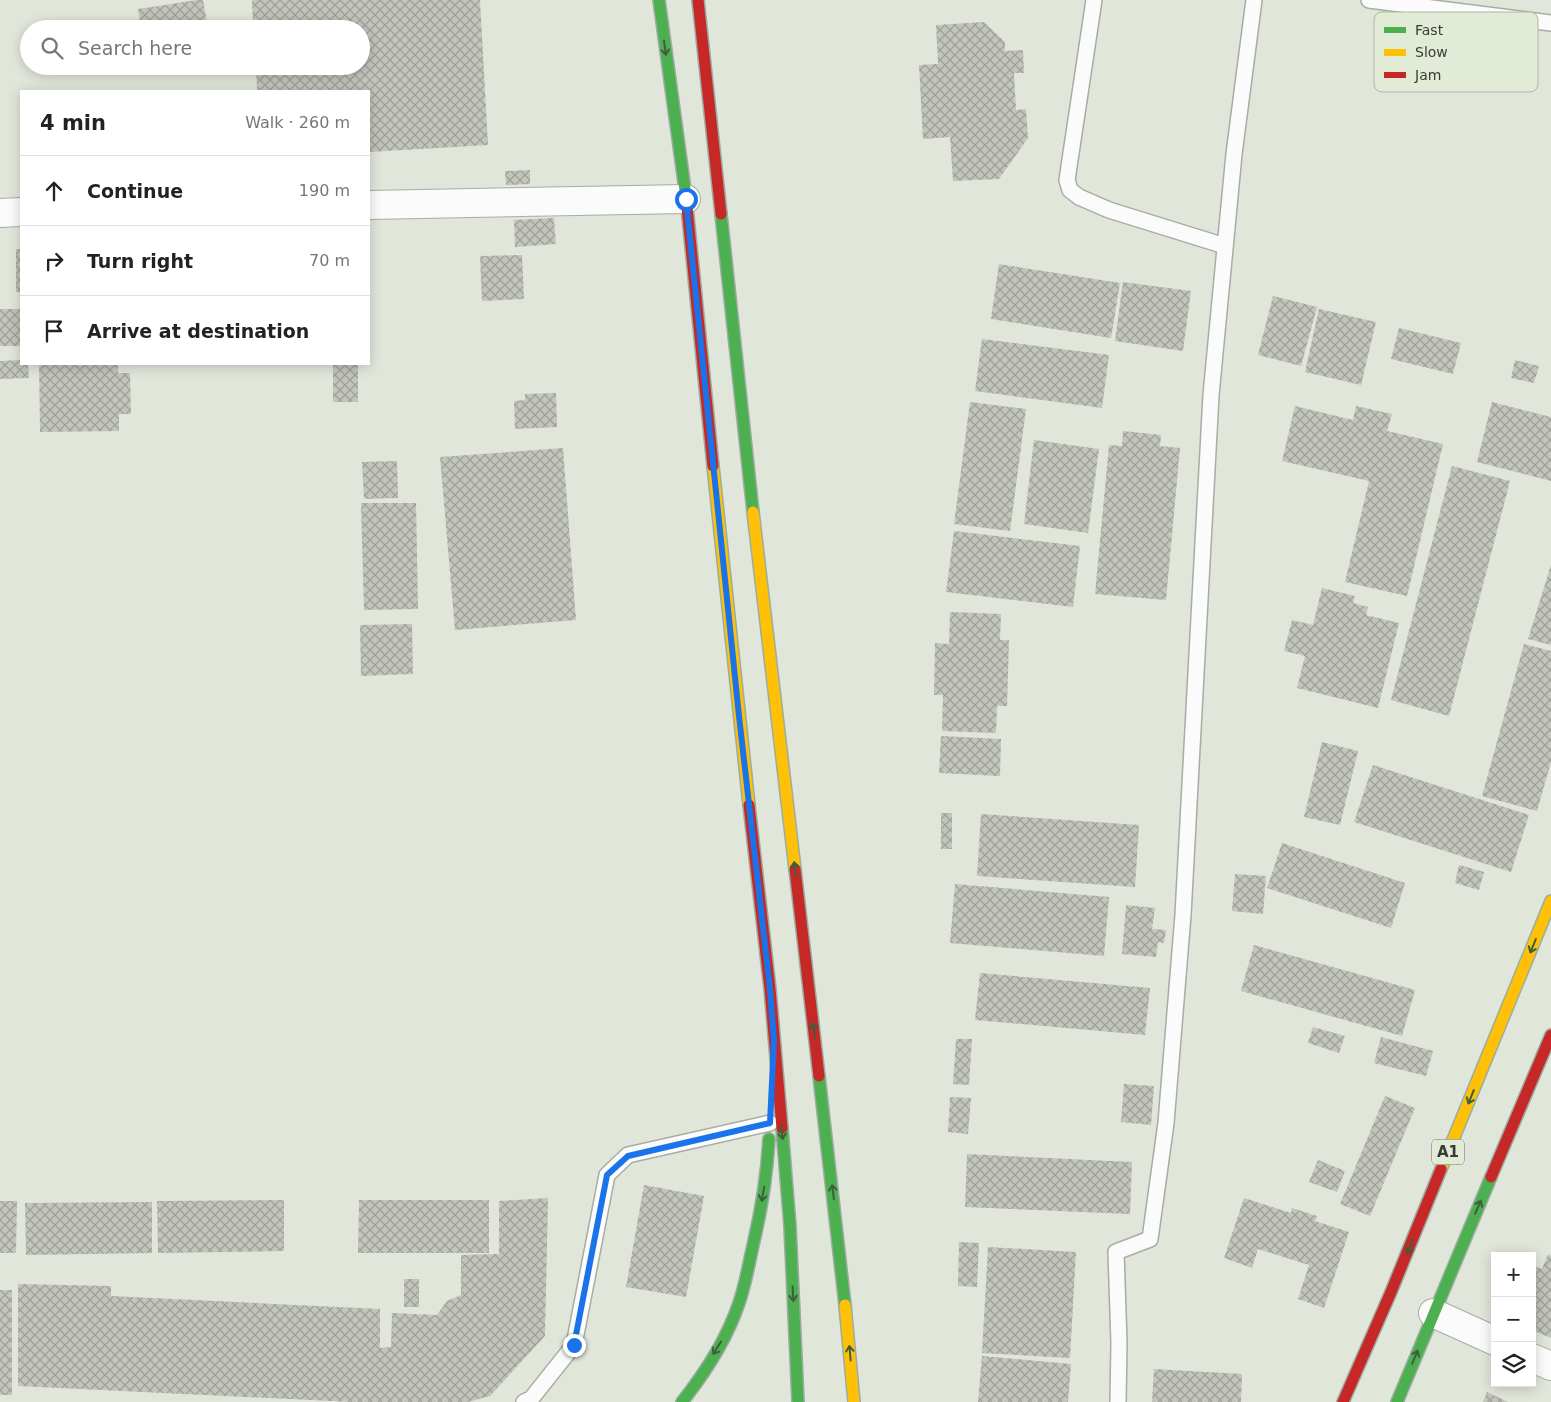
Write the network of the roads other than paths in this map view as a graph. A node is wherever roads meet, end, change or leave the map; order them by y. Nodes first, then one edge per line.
1 (659, 0) edge
2 (698, 0) edge
3 (1094, 0) edge
4 (1254, 0) edge
5 (1369, 0) edge
6 (1464, 12) edge
7 (1538, 21) edge
8 (1551, 23) edge
9 (686, 199) junction
10 (370, 205) edge
11 (20, 212) edge
12 (0, 213) edge
13 (1225, 246) junction
14 (1551, 901) edge
15 (1551, 1035) edge
16 (774, 1041) junction
17 (770, 1123) junction
18 (1434, 1313) junction
19 (1491, 1339) edge
20 (1536, 1360) edge
21 (1551, 1366) edge
22 (524, 1402) edge
23 (682, 1402) edge
24 (798, 1402) edge
25 (854, 1402) edge
26 (1118, 1402) edge
27 (1343, 1402) edge
28 (1397, 1402) edge

1 -> 9 main road
25 -> 2 main road
3 - 13 lane
4 - 13 lane
5 - 6 lane
7 - 8 lane
9 - 10 street
9 - 16 main road
11 - 12 street
13 - 26 lane
14 -> 27 main road, A1
18 -> 15 main road
16 - 17 main road
16 -> 24 main road
17 - 22 lane
17 -> 23 main road
18 - 19 street
28 -> 18 main road
20 - 21 street

